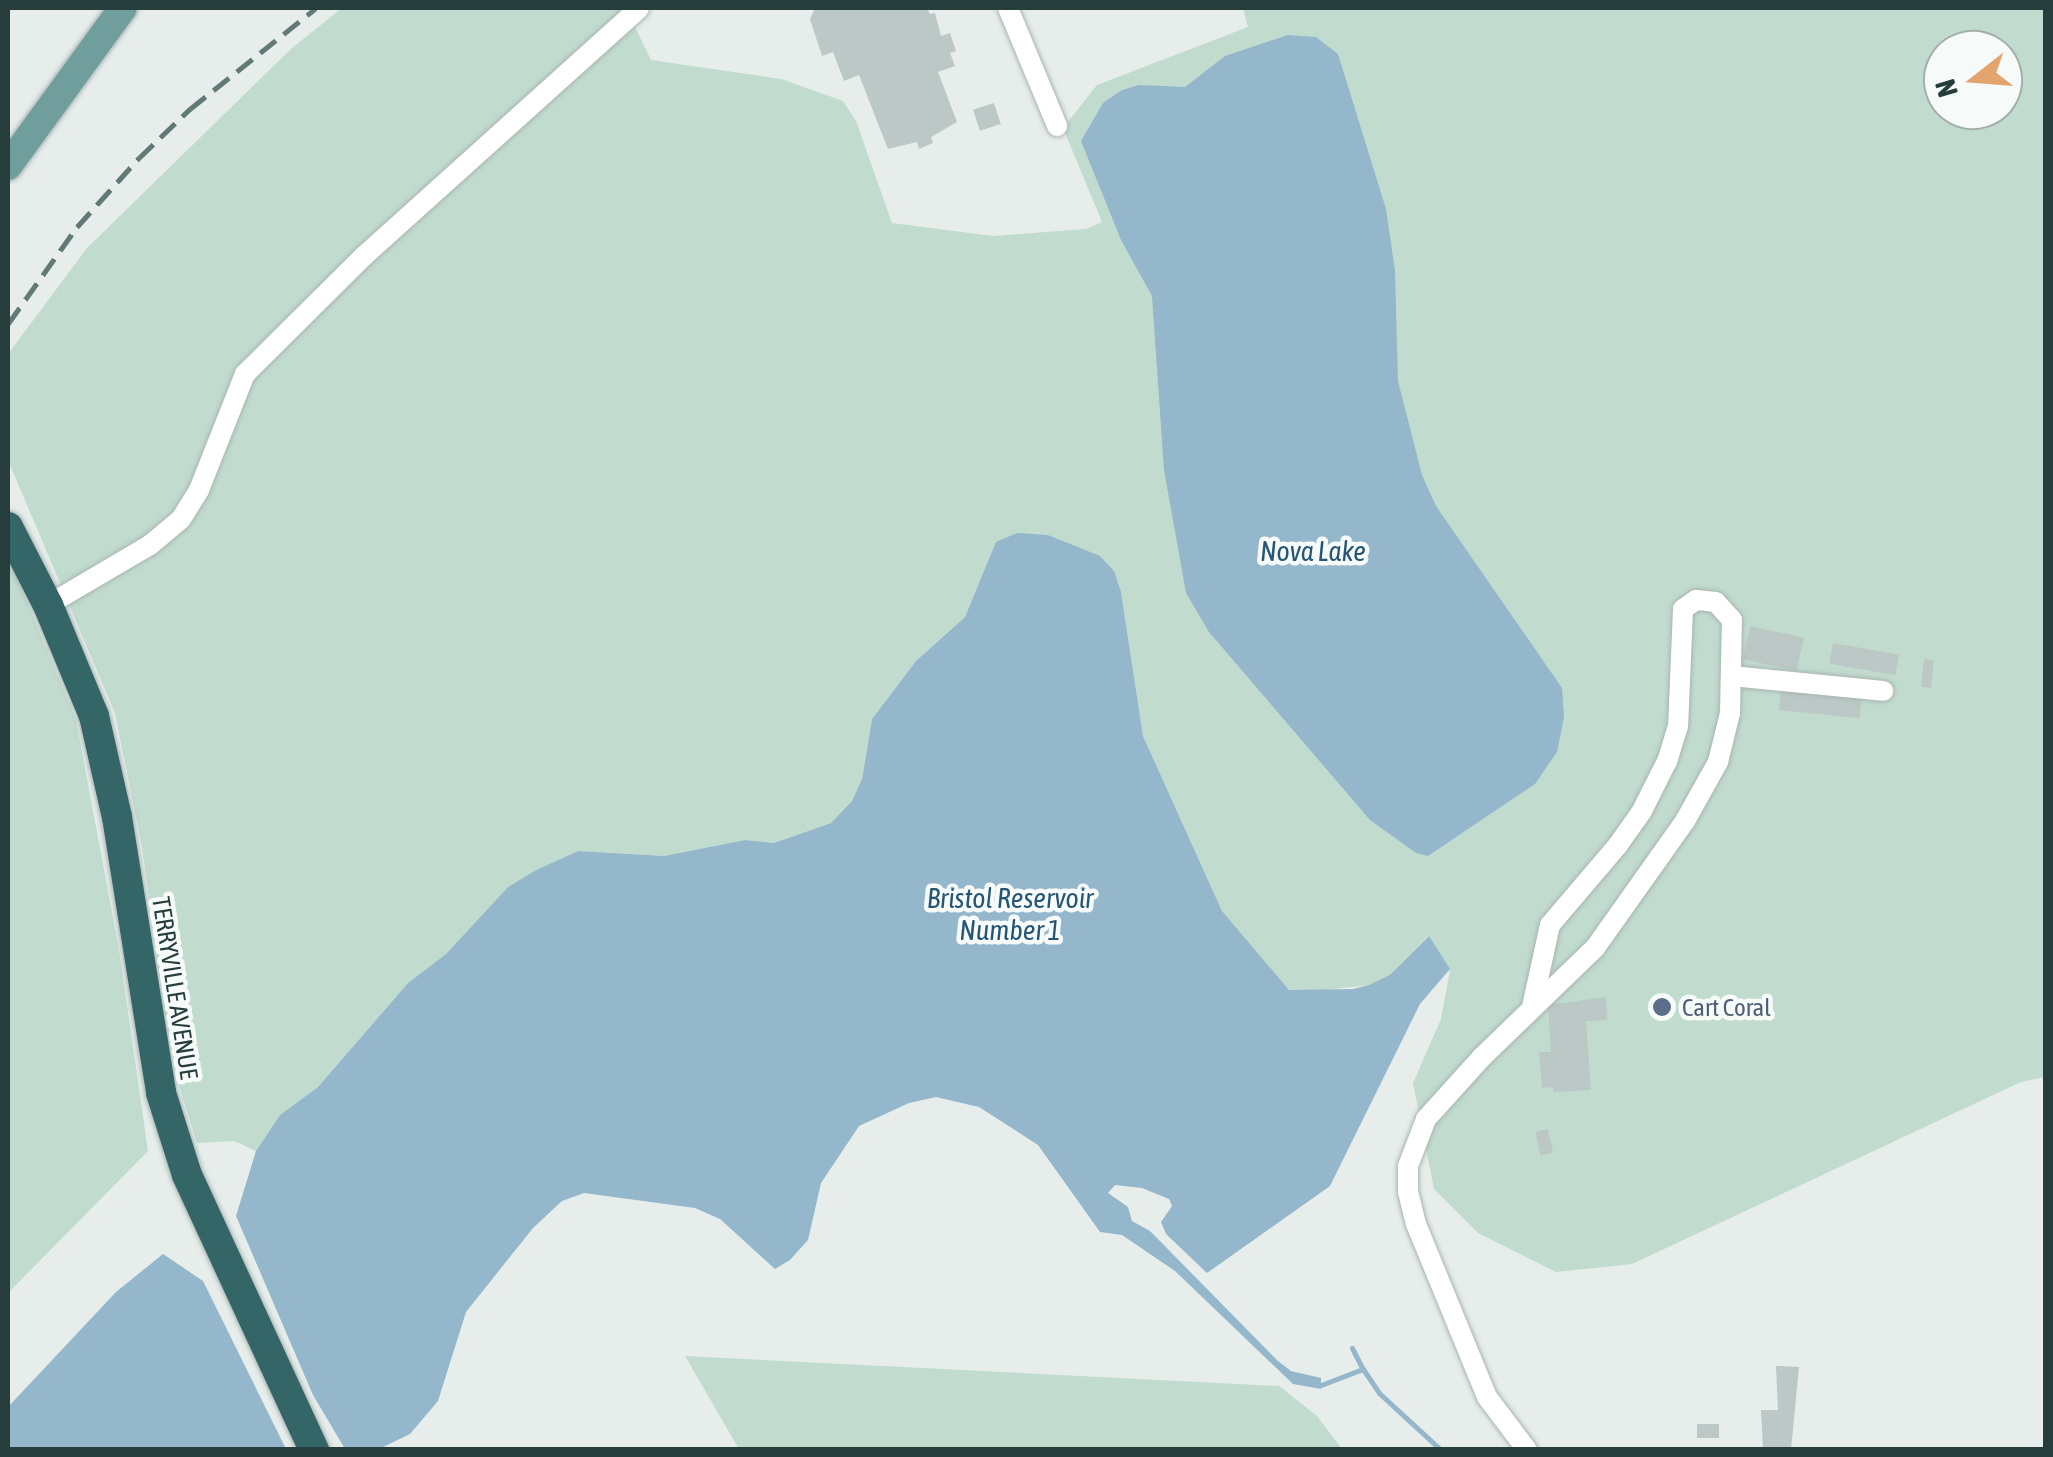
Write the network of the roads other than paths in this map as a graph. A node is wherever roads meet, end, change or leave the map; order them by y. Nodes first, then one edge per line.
1 (123, 8) edge
2 (639, 8) edge
3 (1008, 8) edge
4 (1056, 126) dead end
5 (8, 166) edge
6 (8, 527) edge
7 (48, 605) junction
8 (1731, 676) junction
9 (1884, 692) dead end
10 (1532, 1007) junction
11 (314, 1450) edge
12 (1527, 1450) edge

1 - 5 main road
2 - 7 lane
3 - 4 lane
6 - 7 highway, TERRYVILLE AVENUE
7 - 11 highway, TERRYVILLE AVENUE
8 - 9 lane
8 - 10 lane
8 - 10 lane
10 - 12 lane

